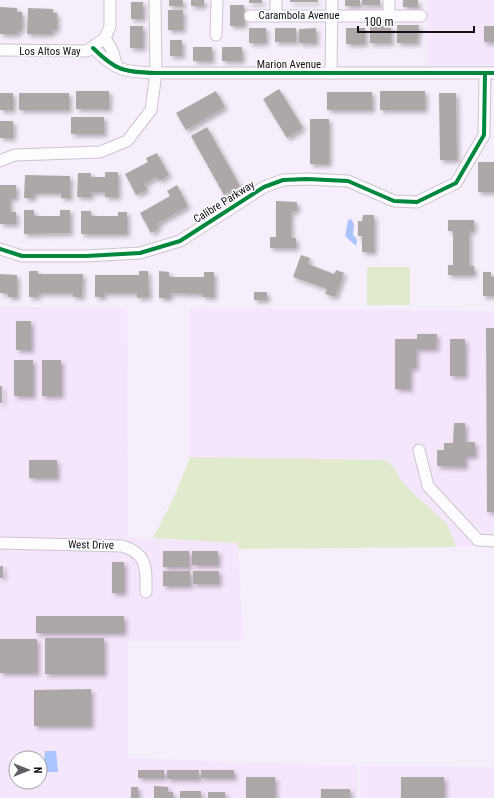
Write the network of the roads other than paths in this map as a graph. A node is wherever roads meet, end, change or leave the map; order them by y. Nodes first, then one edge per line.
1 (110, 0) edge
2 (156, 0) edge
3 (217, 0) edge
4 (276, 0) edge
5 (332, 0) edge
6 (389, 0) edge
7 (332, 15) junction
8 (250, 16) dead end
9 (276, 16) junction
10 (389, 16) junction
11 (421, 16) dead end
12 (216, 35) dead end
13 (105, 38) junction
14 (93, 48) junction
15 (0, 50) edge
16 (117, 66) junction
17 (331, 73) junction
18 (490, 73) edge
19 (156, 74) junction
20 (0, 161) edge
21 (0, 249) edge
22 (419, 450) dead end
23 (494, 541) edge
24 (0, 543) edge
25 (146, 592) dead end

1 - 13 street
2 - 19 street
3 - 12 street
4 - 9 street
5 - 7 street
6 - 10 street
7 - 9 street, Carambola Avenue
7 - 10 street, Carambola Avenue
7 - 17 street
8 - 9 street, Carambola Avenue
10 - 11 street, Carambola Avenue
13 - 14 street, Los Altos Way
13 - 16 street
14 - 15 street, Los Altos Way
14 - 16 street, Marion Avenue
16 - 19 street, Marion Avenue
17 - 18 street, Marion Avenue
17 - 19 street, Marion Avenue
18 - 21 street, Calibre Parkway
19 - 20 street
22 - 23 street
24 - 25 street, West Drive

